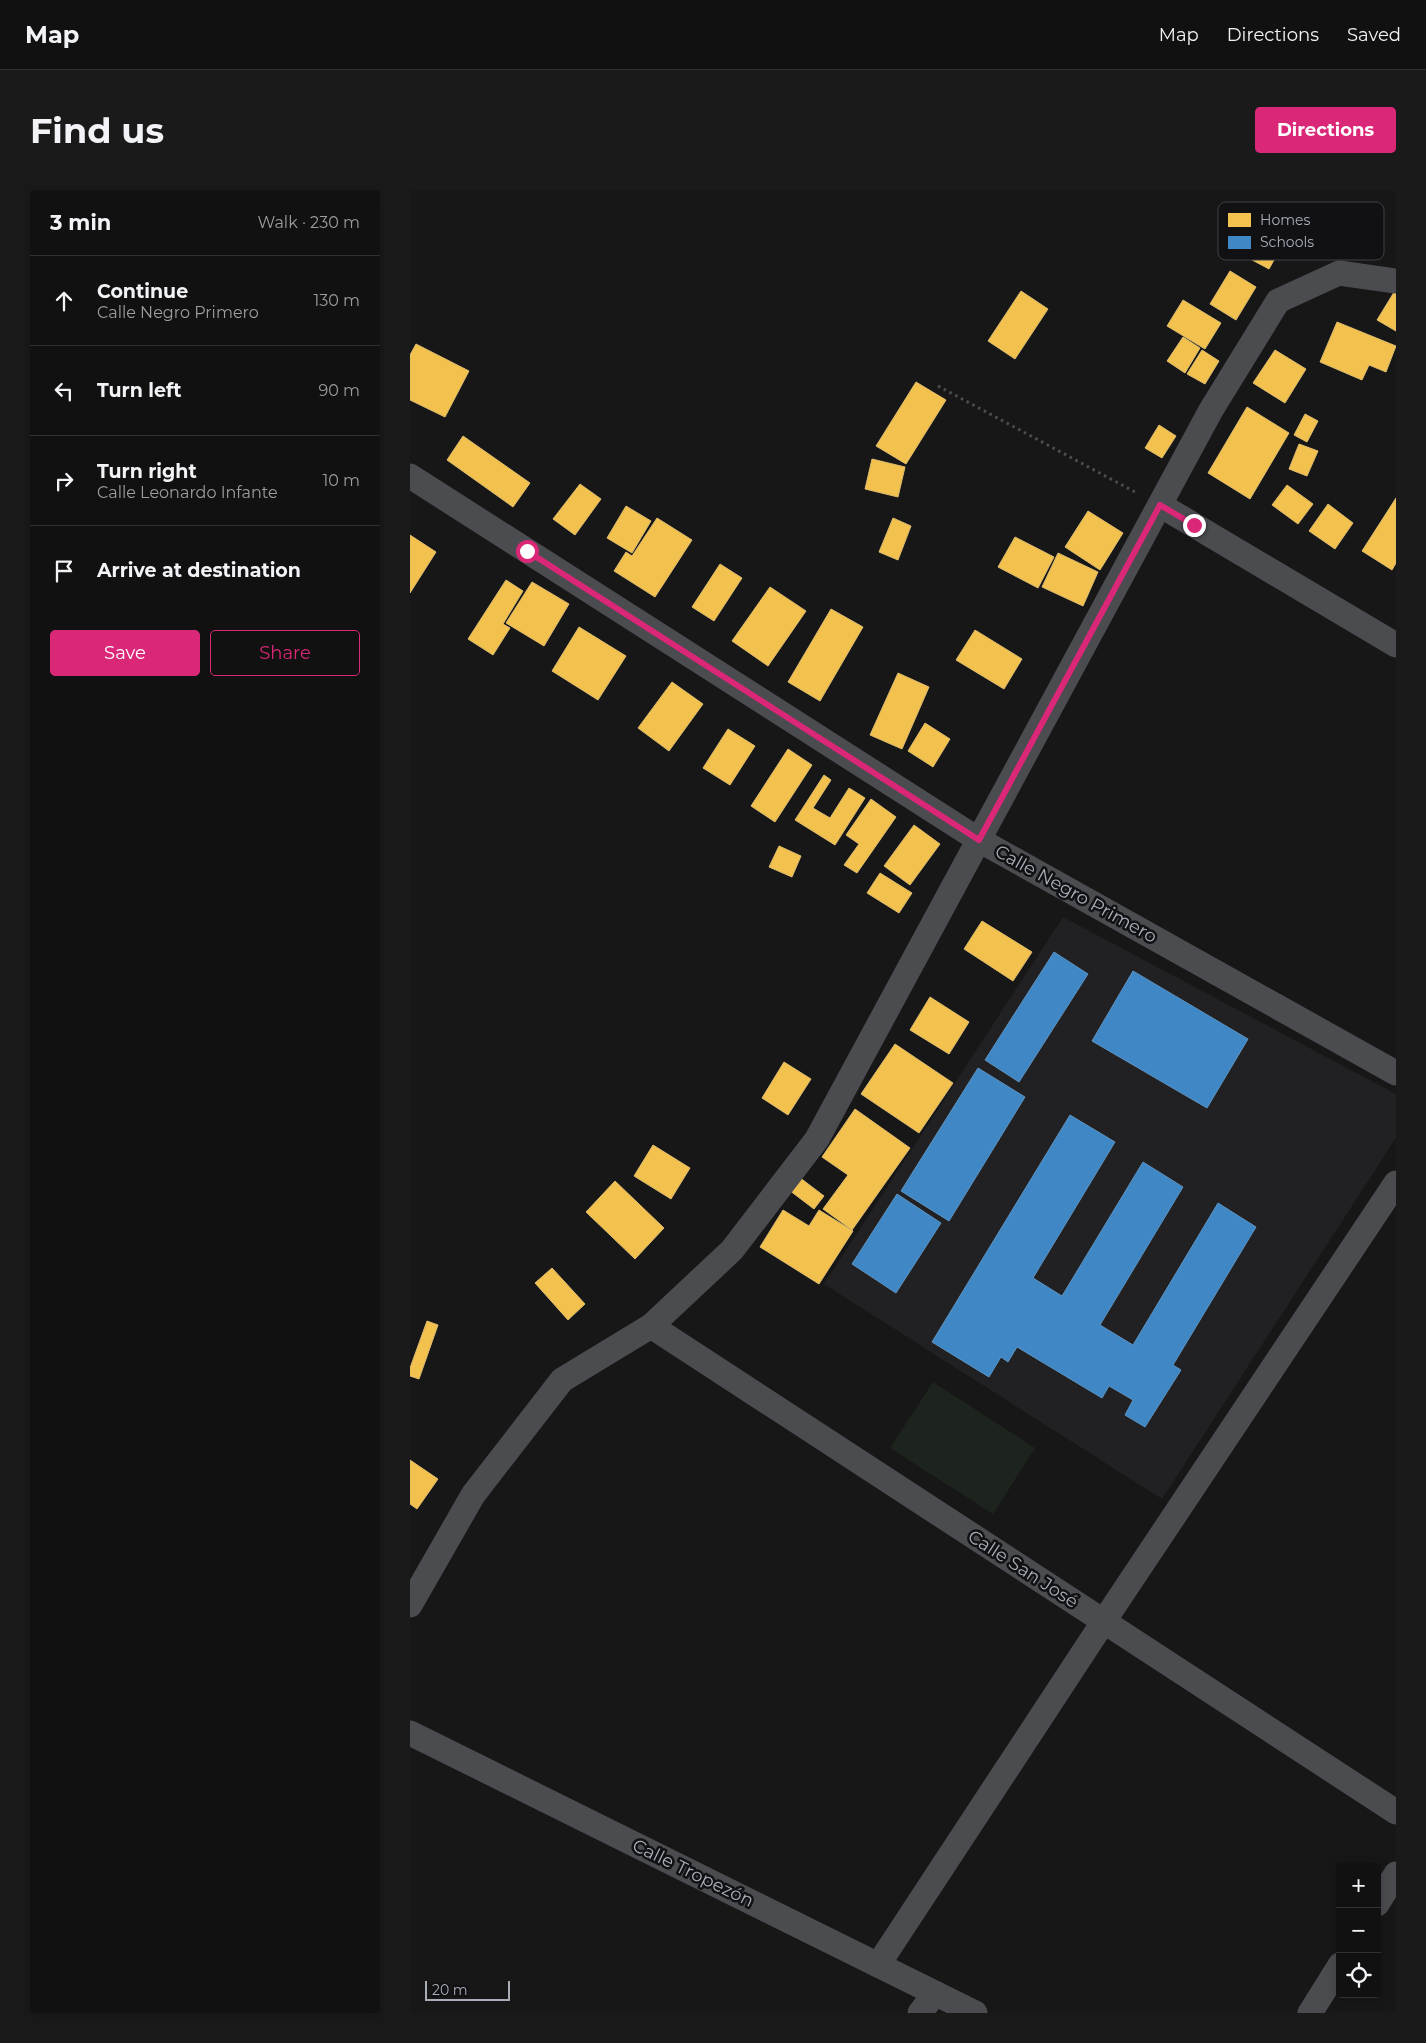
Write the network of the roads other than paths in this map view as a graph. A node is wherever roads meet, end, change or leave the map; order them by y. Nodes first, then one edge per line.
1 (1396, 281) edge
2 (410, 476) edge
3 (1160, 505) junction
4 (1396, 645) edge
5 (979, 840) junction
6 (1396, 1073) edge
7 (1396, 1183) edge
8 (650, 1326) junction
9 (410, 1605) edge
10 (1104, 1621) junction
11 (410, 1733) edge
12 (1396, 1812) edge
13 (1396, 1874) edge
14 (1381, 1898) edge
15 (878, 1965) junction
16 (1336, 1971) edge
17 (935, 1993) junction
18 (920, 2013) edge
19 (975, 2013) edge
20 (1310, 2013) edge

1 - 3 street
2 - 5 street, Calle Negro Primero
3 - 4 street
3 - 5 street
5 - 6 street, Calle Negro Primero
5 - 8 street
7 - 10 street
8 - 9 street
8 - 10 street, Calle San José
10 - 12 street, Calle San José
10 - 15 street
11 - 15 street, Calle Tropezón
13 - 14 street
15 - 17 street, Calle Tropezón
16 - 20 street
17 - 18 street
17 - 19 street, Calle Tropezón

